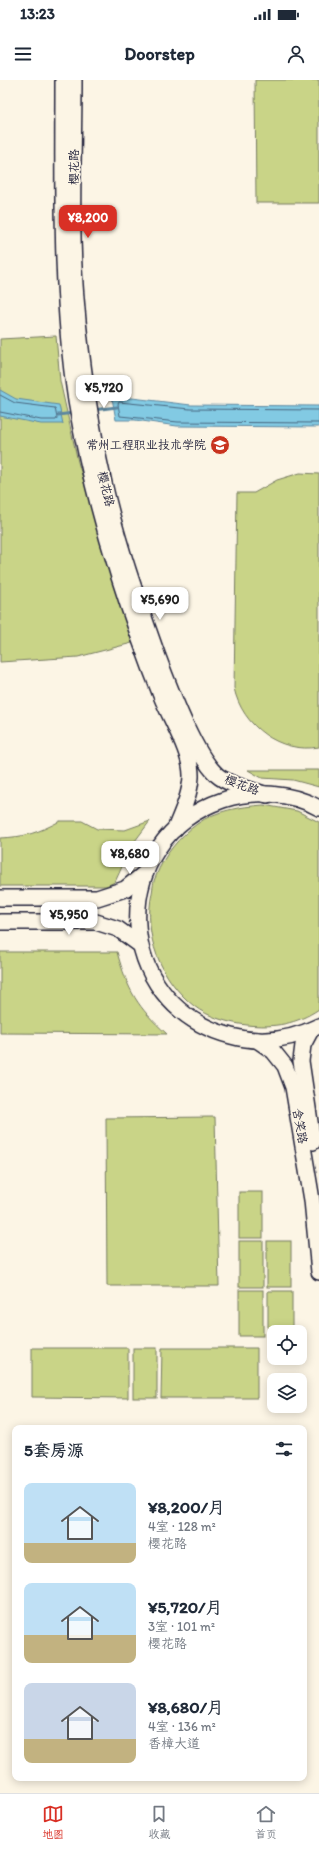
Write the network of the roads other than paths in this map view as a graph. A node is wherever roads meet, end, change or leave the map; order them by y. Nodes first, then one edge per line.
1 (63, 80) edge
2 (74, 80) edge
3 (82, 401) junction
4 (87, 425) junction
5 (267, 794) junction
6 (319, 808) edge
7 (175, 829) junction
8 (146, 871) junction
9 (0, 898) edge
10 (0, 922) edge
11 (140, 945) junction
12 (315, 1028) edge
13 (257, 1040) junction
14 (319, 1184) edge
15 (319, 1272) edge

1 - 3 street, 樱花路
2 - 3 street, 樱花路
3 - 4 street, 樱花路
4 - 5 street, 樱花路
4 - 7 street, 樱花路
5 - 6 street
5 - 7 street
7 - 8 street
8 - 9 street
8 - 11 street
10 - 11 street
11 - 13 street
12 - 13 street
12 - 14 street, 含笑路
13 - 15 street, 含笑路

